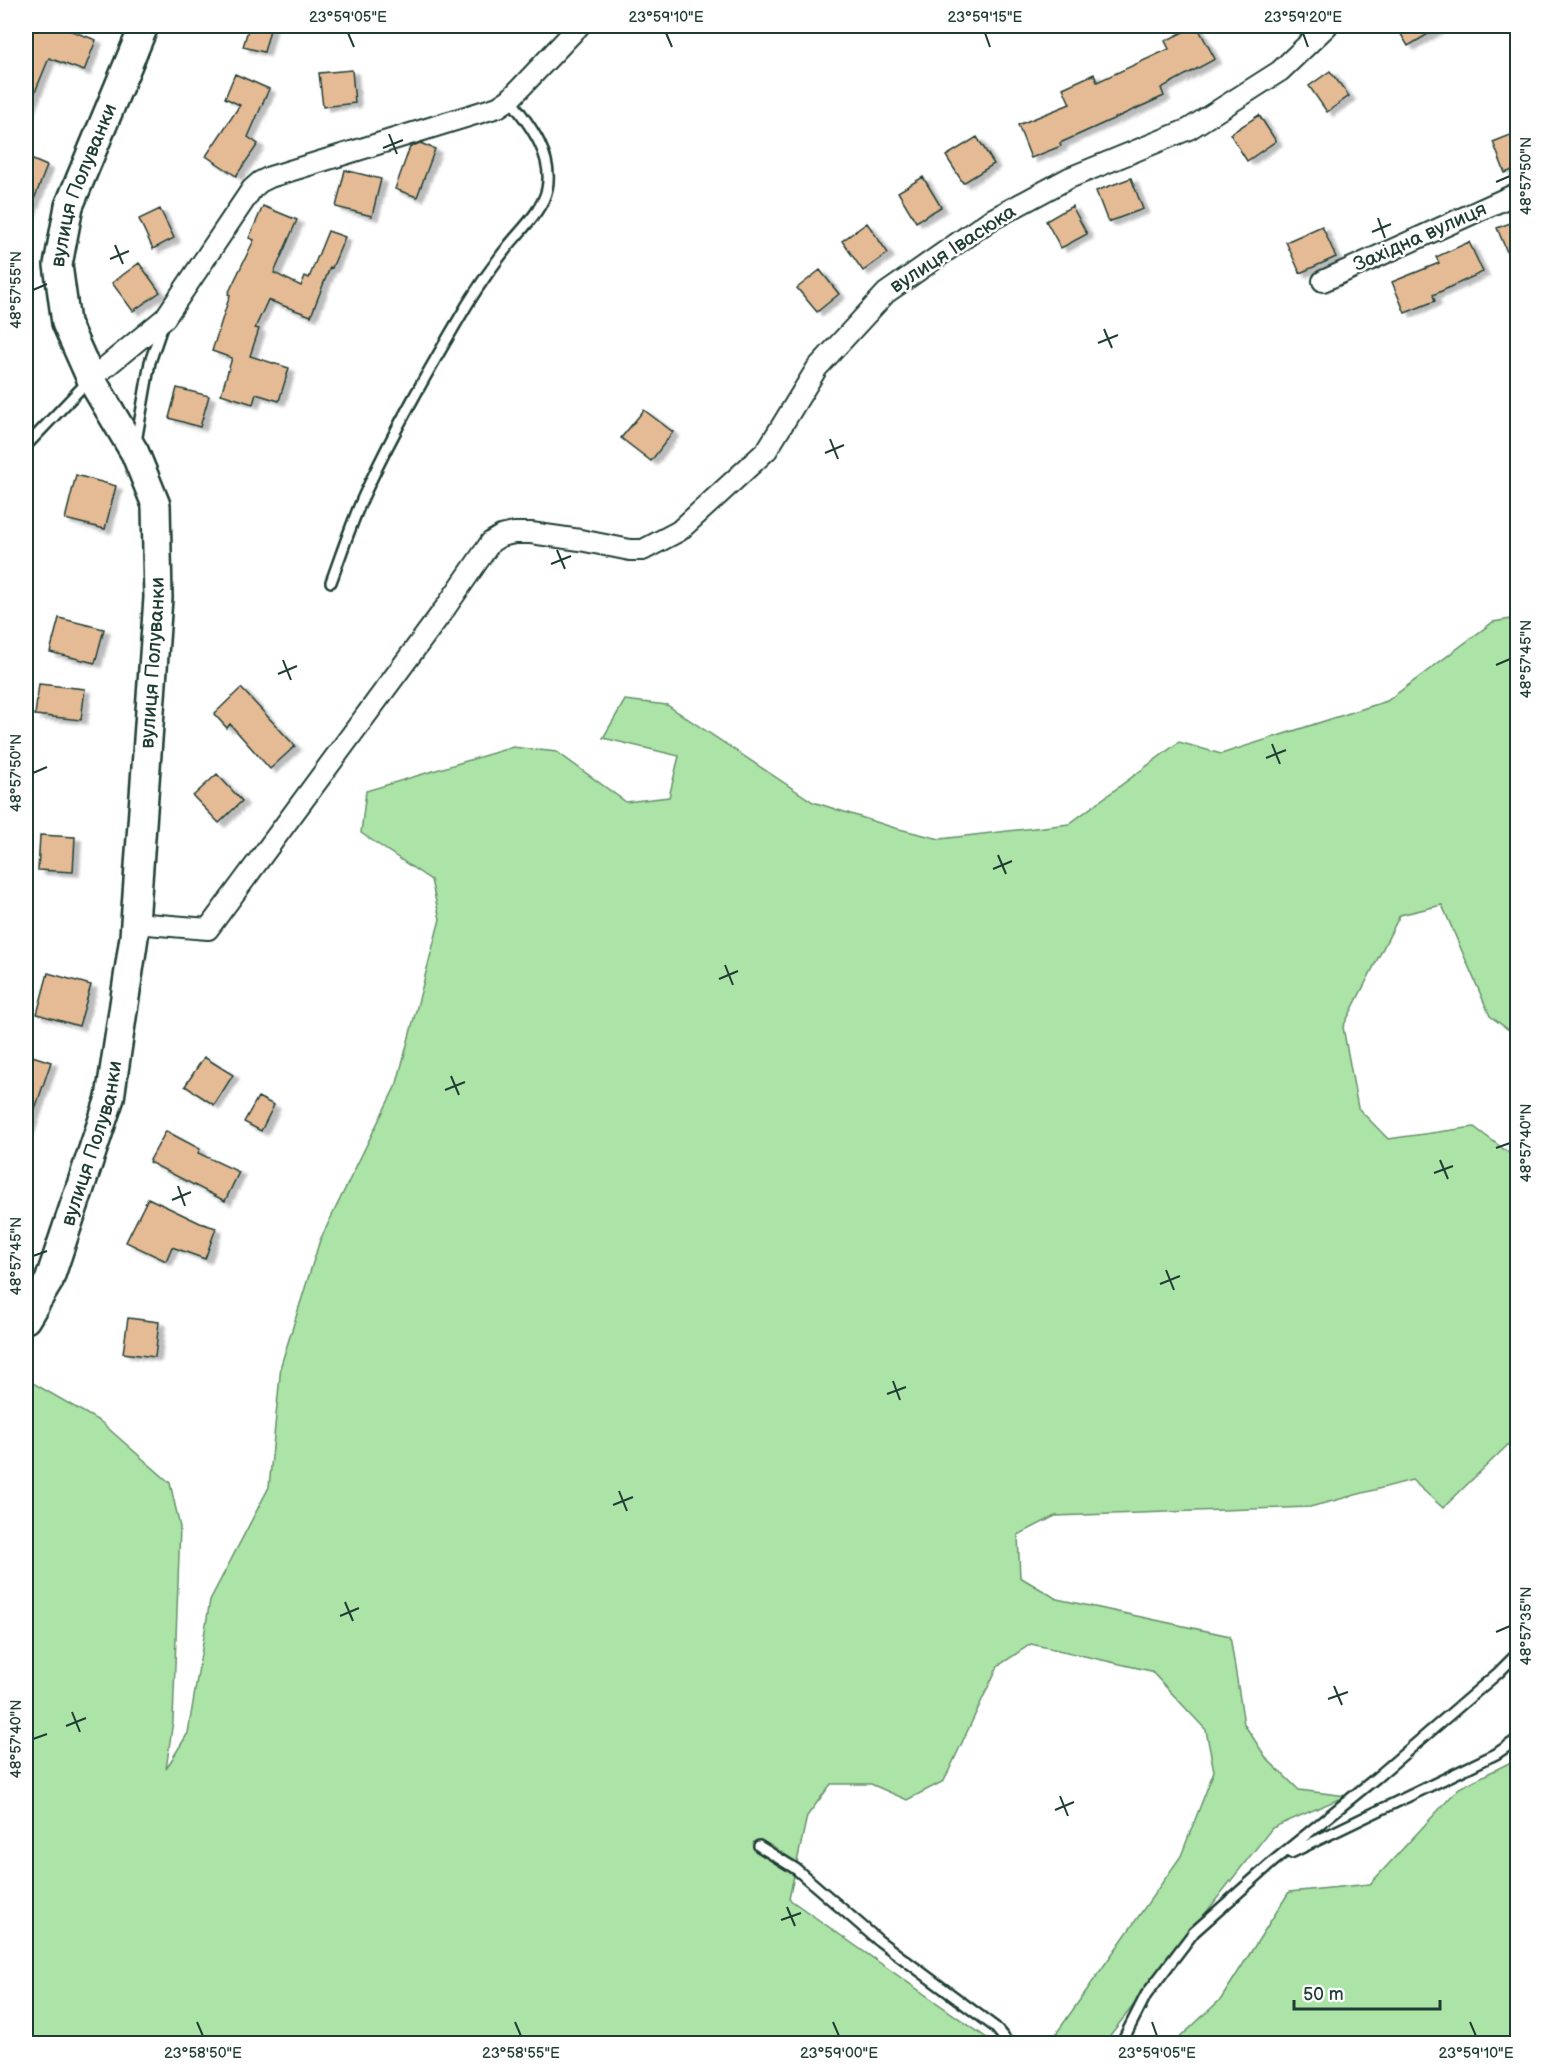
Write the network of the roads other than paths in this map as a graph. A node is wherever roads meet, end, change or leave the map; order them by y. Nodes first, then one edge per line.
1 (144, 26) edge
2 (579, 26) edge
3 (1327, 26) edge
4 (510, 99) junction
5 (1518, 194) edge
6 (1323, 281) dead end
7 (165, 318) junction
8 (91, 379) junction
9 (26, 446) edge
10 (135, 453) junction
11 (331, 582) dead end
12 (135, 923) junction
13 (26, 1318) edge
14 (1518, 1653) edge
15 (1518, 1739) edge
16 (759, 1846) dead end
17 (1275, 1860) junction
18 (1009, 2043) edge
19 (1121, 2043) edge

1 - 8 street, вулиця Полуванки
2 - 4 street
3 - 12 street, вулиця Івасюка
4 - 7 street
4 - 11 lane
5 - 6 street, Західна вулиця
7 - 8 street
7 - 10 lane
8 - 9 lane
8 - 10 street, вулиця Полуванки
10 - 12 street, вулиця Полуванки
12 - 13 street, вулиця Полуванки
14 - 17 lane
15 - 17 lane
16 - 18 lane
17 - 19 lane

